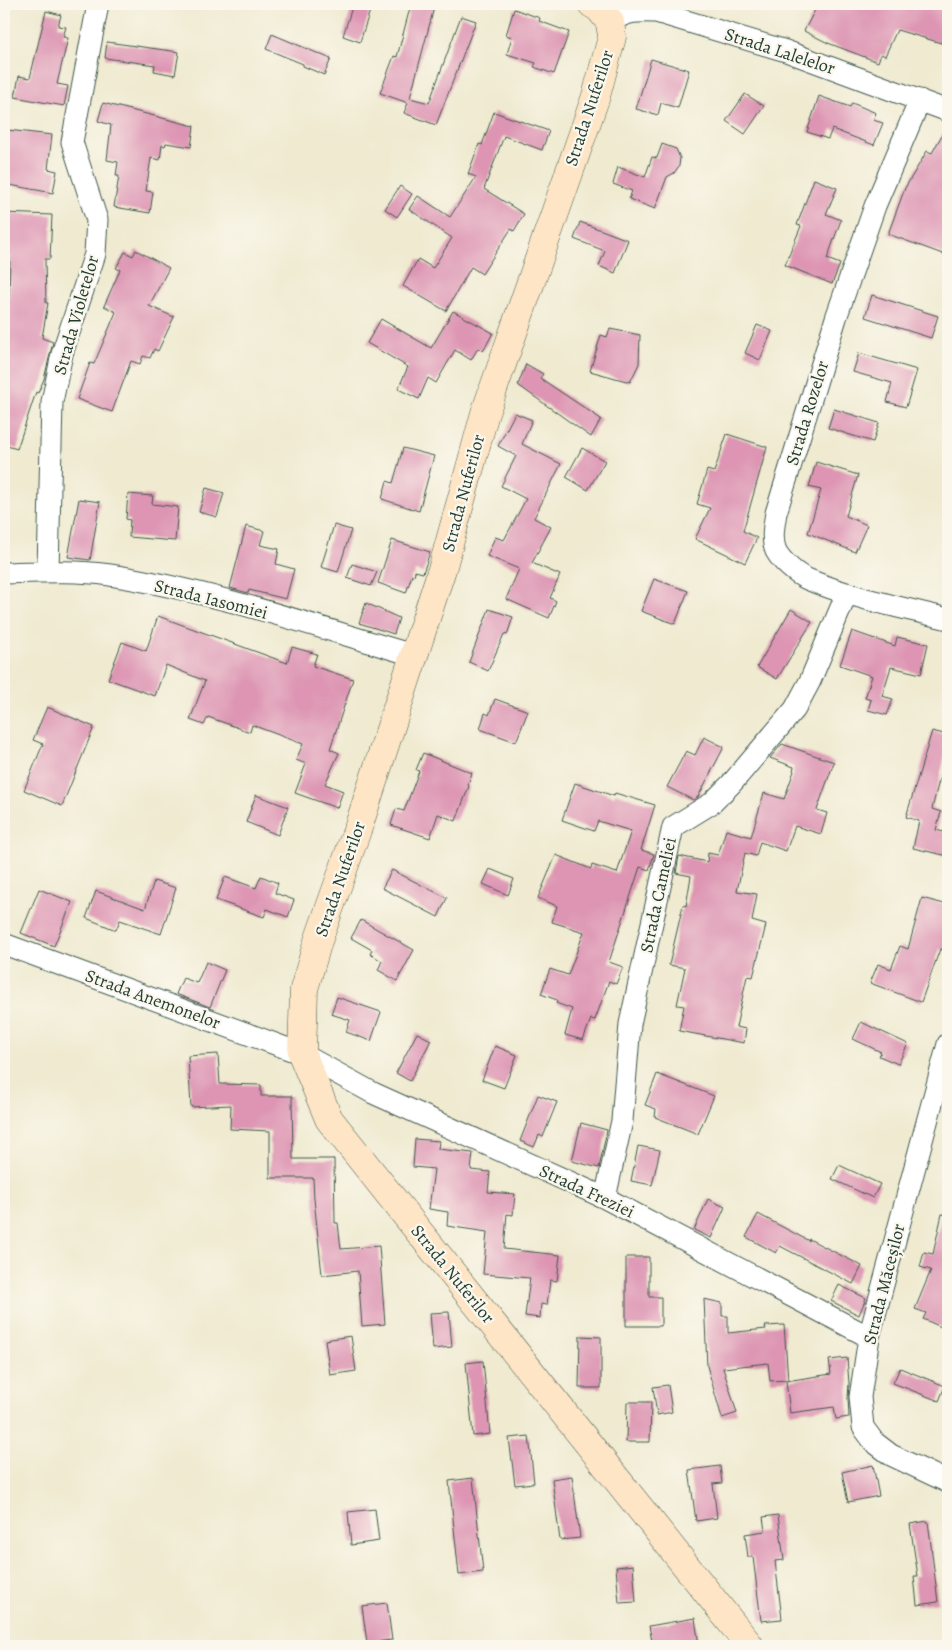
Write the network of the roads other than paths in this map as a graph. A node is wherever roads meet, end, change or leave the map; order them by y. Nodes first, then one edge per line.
1 (98, 4) edge
2 (601, 13) edge
3 (920, 100) junction
4 (948, 111) edge
5 (48, 571) junction
6 (4, 573) edge
7 (847, 593) junction
8 (948, 619) edge
9 (414, 655) junction
10 (4, 944) edge
11 (948, 1044) edge
12 (302, 1054) junction
13 (605, 1198) junction
14 (869, 1337) junction
15 (948, 1482) edge
16 (750, 1646) edge

1 - 5 street, Strada Violetelor
2 - 3 street, Strada Lalelelor
2 - 9 main road, Strada Nuferilor
3 - 4 street, Strada Lalelelor
3 - 7 street, Strada Rozelor
5 - 6 street, Strada Iasomiei
5 - 9 street, Strada Iasomiei
7 - 8 street, Strada Rozelor
7 - 13 street, Strada Cameliei
9 - 12 main road, Strada Nuferilor
10 - 12 street, Strada Anemonelor
11 - 14 street, Strada Măceșilor
12 - 13 street, Strada Freziei
12 - 16 main road, Strada Nuferilor
13 - 14 street, Strada Freziei
14 - 15 street, Strada Măceșilor

